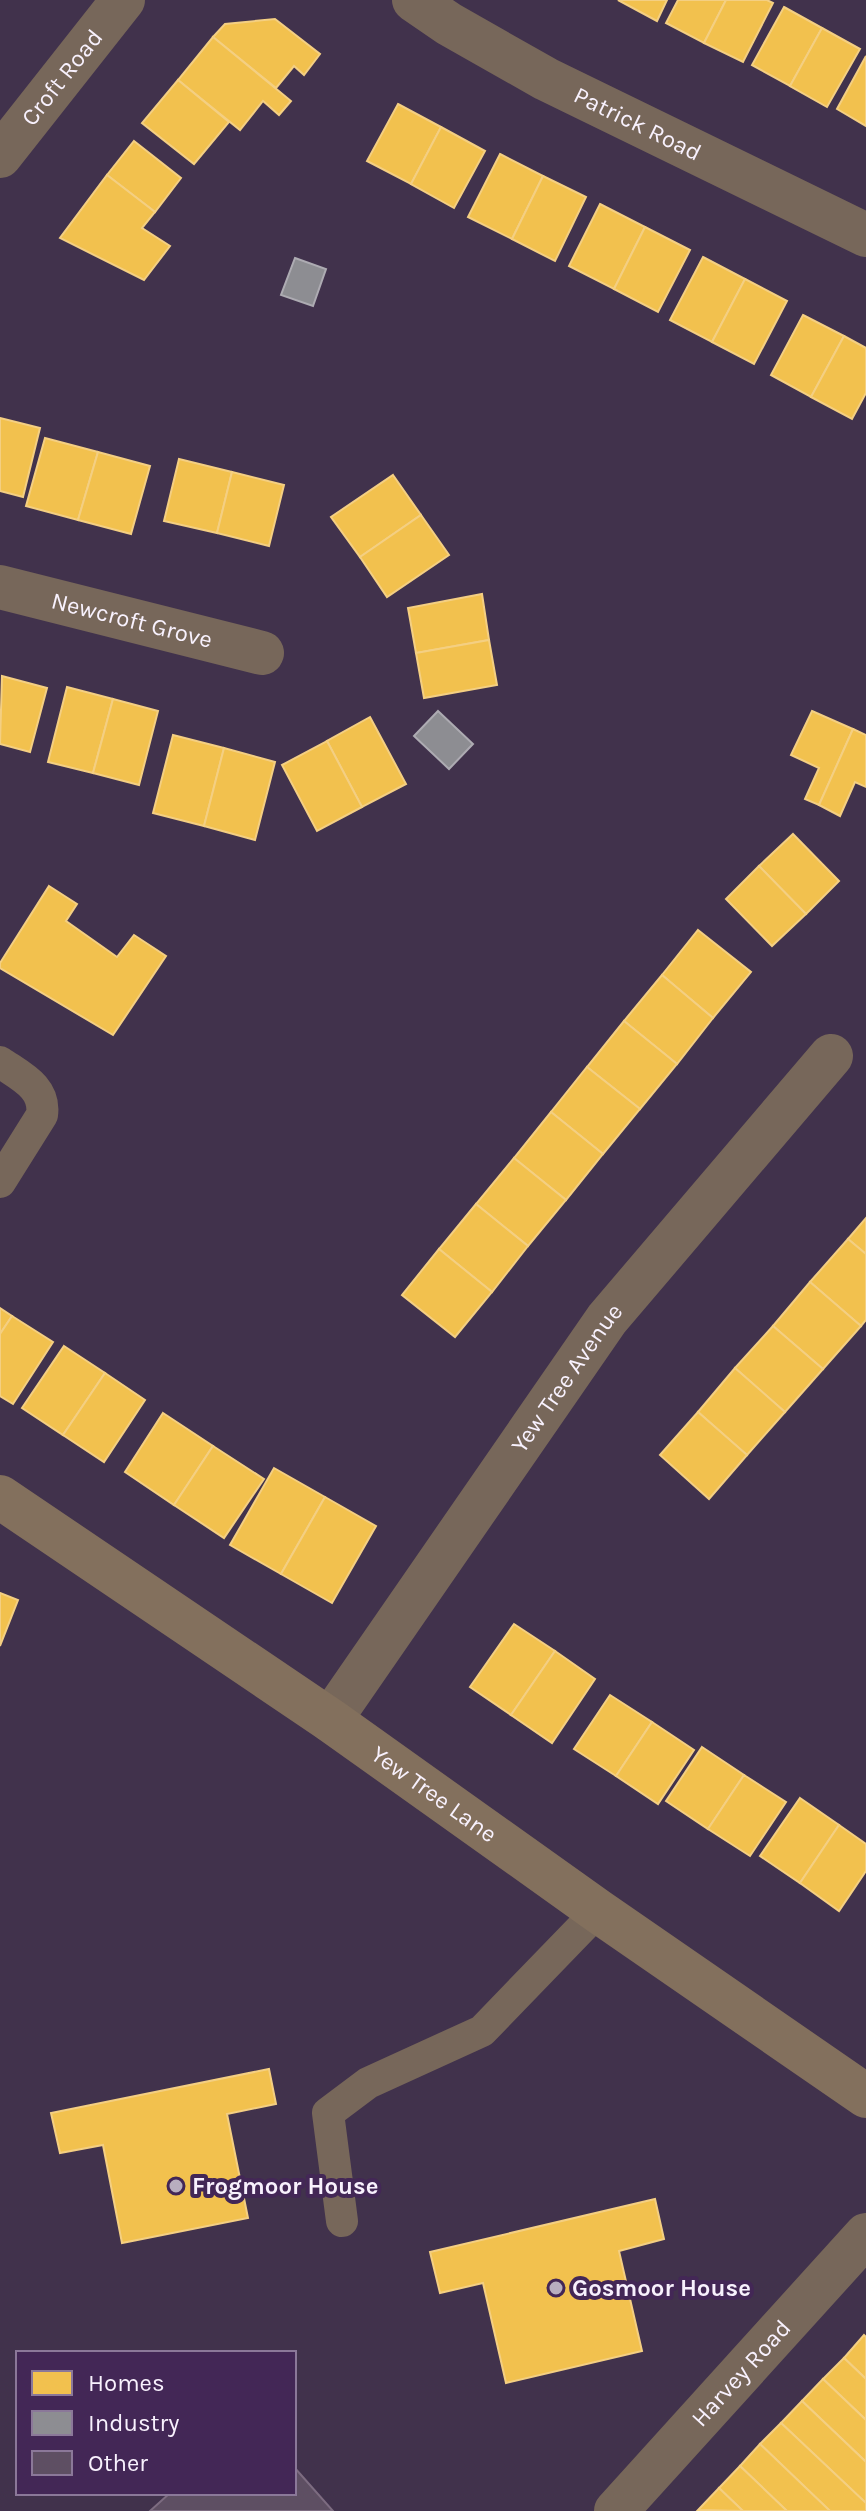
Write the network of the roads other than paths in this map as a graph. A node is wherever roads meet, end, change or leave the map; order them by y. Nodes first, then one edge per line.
1 (123, 0) edge
2 (414, 0) edge
3 (0, 156) edge
4 (866, 235) edge
5 (0, 587) edge
6 (262, 653) dead end
7 (831, 1056) dead end
8 (0, 1062) edge
9 (0, 1182) edge
10 (0, 1497) edge
11 (330, 1720) junction
12 (598, 1911) junction
13 (866, 2096) edge
14 (342, 2221) dead end
15 (866, 2235) edge
16 (616, 2511) edge

1 - 3 street, Croft Road
2 - 4 street, Patrick Road
5 - 6 street, Newcroft Grove
7 - 11 street, Yew Tree Avenue
8 - 9 lane
10 - 11 street, Yew Tree Lane
11 - 12 street, Yew Tree Lane
12 - 13 street, Yew Tree Lane
12 - 14 lane
15 - 16 street, Harvey Road

